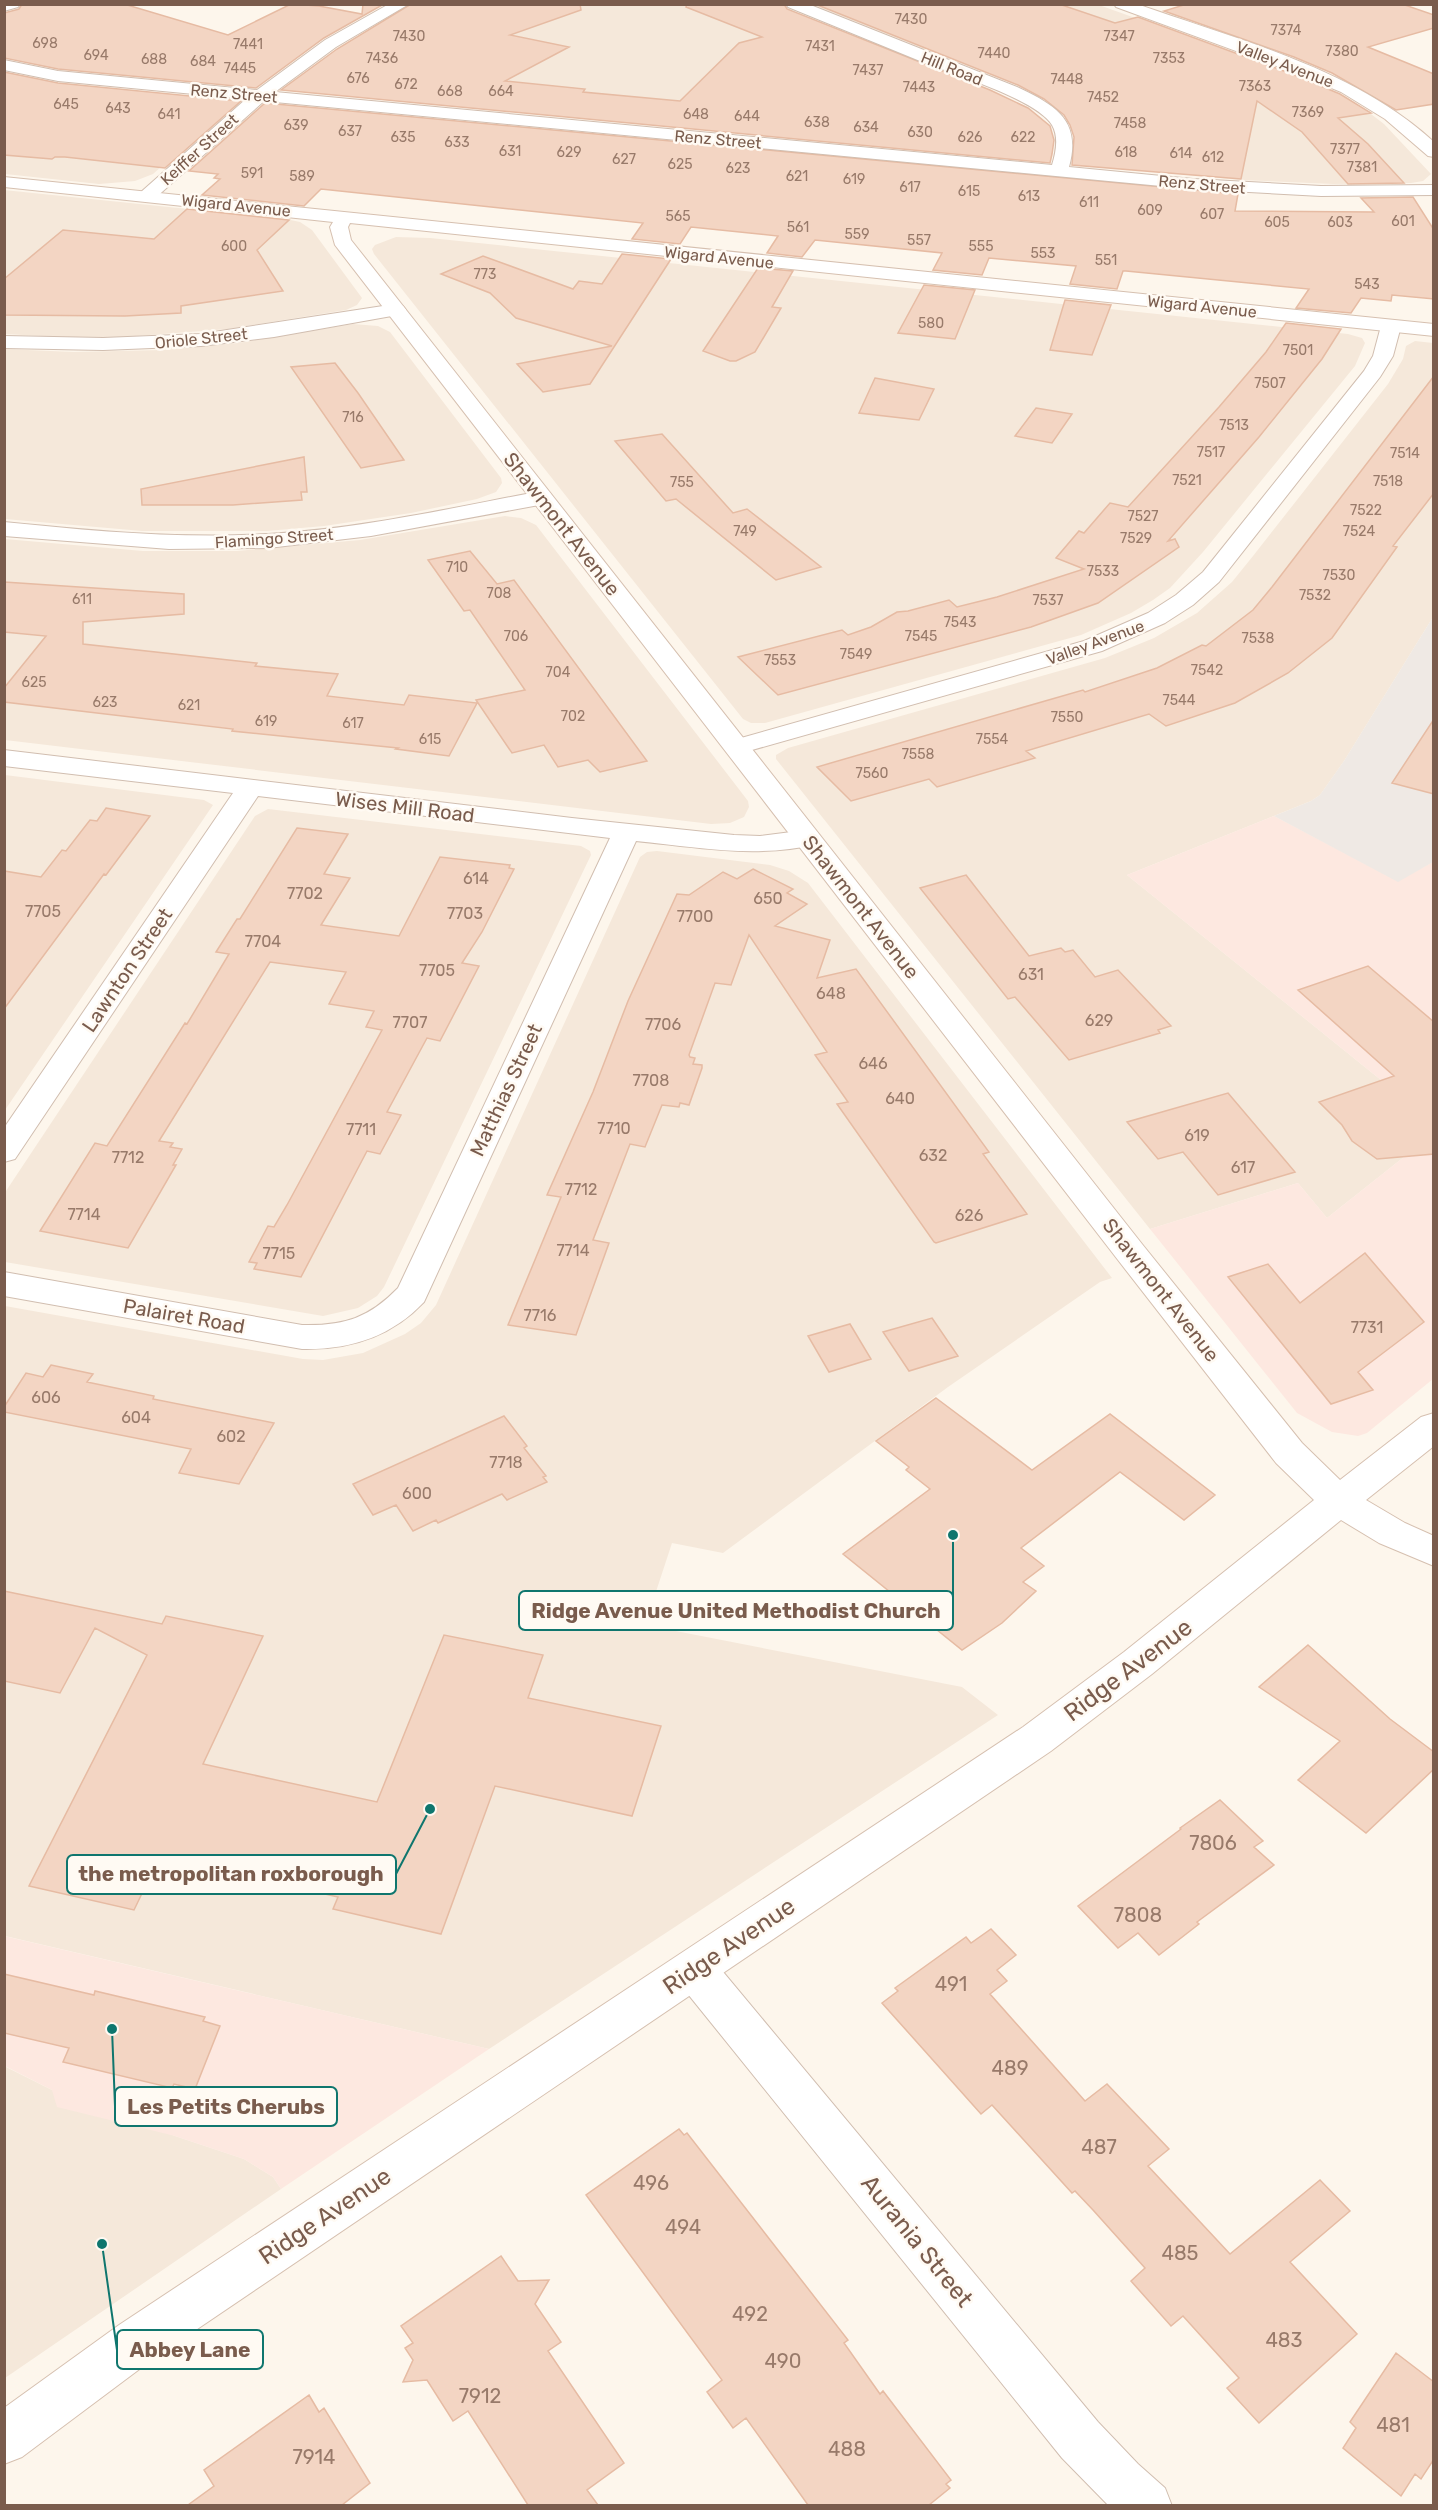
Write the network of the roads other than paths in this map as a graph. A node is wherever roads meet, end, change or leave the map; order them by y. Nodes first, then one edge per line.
1 (13, 4) edge
2 (402, 4) edge
3 (794, 4) edge
4 (1121, 4) edge
5 (4, 6) edge
6 (4, 65) edge
7 (260, 96) junction
8 (1434, 152) edge
9 (1059, 171) junction
10 (4, 182) edge
11 (1434, 190) edge
12 (147, 196) junction
13 (344, 217) junction
14 (396, 310) junction
15 (1391, 326) junction
16 (1434, 330) edge
17 (4, 342) edge
18 (542, 498) junction
19 (4, 529) edge
20 (736, 747) junction
21 (4, 758) edge
22 (250, 788) junction
23 (627, 831) junction
24 (807, 838) junction
25 (4, 1152) edge
26 (4, 1284) edge
27 (363, 1330) joint
28 (1434, 1426) edge
29 (1338, 1501) junction
30 (1434, 1552) edge
31 (694, 1969) junction
32 (4, 2439) edge
33 (1147, 2505) edge

1 - 5 street
2 - 7 street, Keiffer Street
3 - 9 street, Hill Road
4 - 8 street, Valley Avenue
6 - 7 street, Renz Street
7 - 9 street, Renz Street
7 - 12 street, Keiffer Street
9 - 11 street, Renz Street
10 - 12 street, Wigard Avenue
12 - 13 street, Wigard Avenue
13 - 14 street, Shawmont Avenue
13 - 15 street, Wigard Avenue
14 - 17 street, Oriole Street
14 - 18 street, Shawmont Avenue
15 - 16 street, Wigard Avenue
15 - 20 street, Valley Avenue
18 - 19 street, Flamingo Street
18 - 20 street, Shawmont Avenue
20 - 24 street, Shawmont Avenue
21 - 22 street, Wises Mill Road
22 - 23 street, Wises Mill Road
22 - 25 street, Lawnton Street
23 - 24 street, Wises Mill Road
23 - 27 street, Matthias Street
24 - 29 street, Shawmont Avenue
26 - 27 street, Palairet Road
28 - 29 street, Ridge Avenue
29 - 30 street, Shawmont Avenue
29 - 31 street, Ridge Avenue
31 - 32 street, Ridge Avenue
31 - 33 street, Aurania Street

